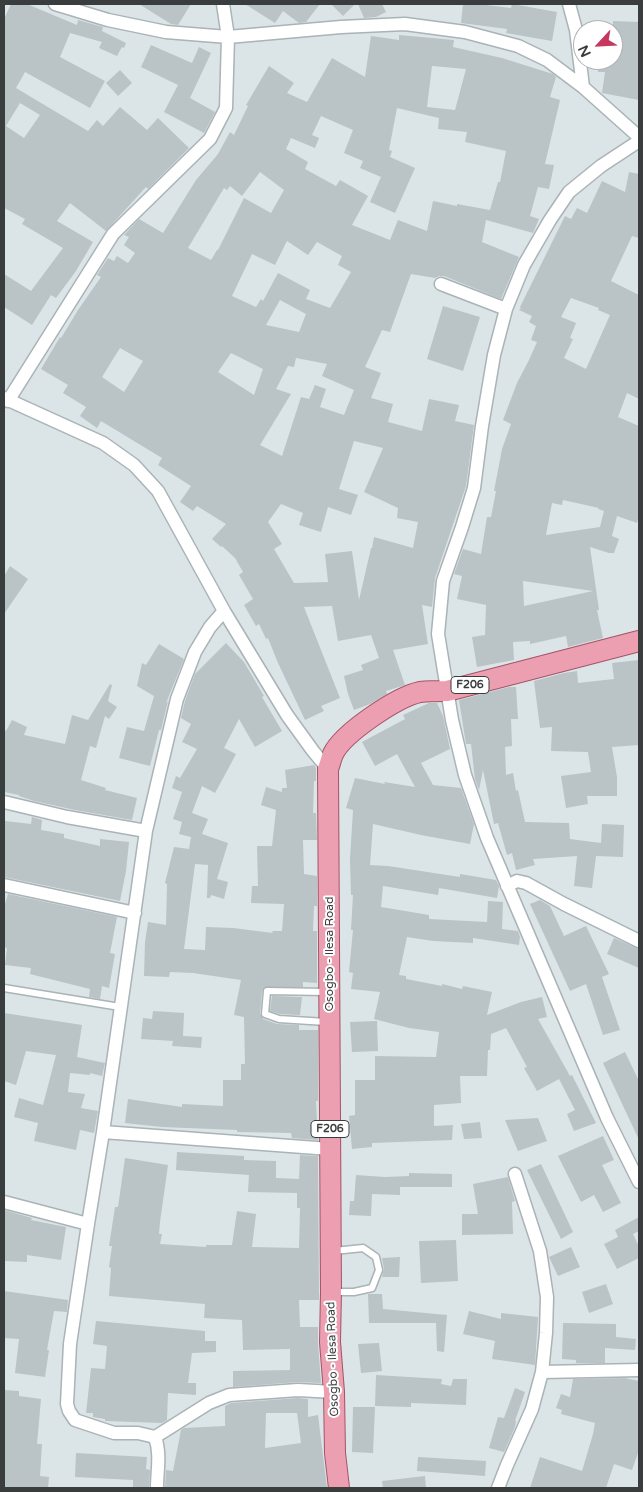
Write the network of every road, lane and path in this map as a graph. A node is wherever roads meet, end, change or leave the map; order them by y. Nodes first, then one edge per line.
1 (55, 4) edge
2 (223, 4) edge
3 (569, 4) edge
4 (228, 36) junction
5 (583, 88) junction
6 (639, 139) edge
7 (441, 284) dead end
8 (506, 309) junction
9 (6, 400) edge
10 (224, 611) junction
11 (639, 641) edge
12 (447, 690) junction
13 (328, 769) junction
14 (4, 802) edge
15 (146, 831) junction
16 (4, 886) edge
17 (507, 886) junction
18 (135, 913) junction
19 (639, 941) edge
20 (4, 988) edge
21 (330, 992) junction
22 (120, 1007) junction
23 (330, 1022) junction
24 (104, 1132) junction
25 (330, 1149) junction
26 (515, 1174) dead end
27 (639, 1182) edge
28 (4, 1202) edge
29 (88, 1224) junction
30 (331, 1251) junction
31 (331, 1292) junction
32 (639, 1370) edge
33 (542, 1372) junction
34 (334, 1392) junction
35 (155, 1438) junction
36 (158, 1488) edge
37 (339, 1488) edge
38 (498, 1488) edge

1 - 4 street
2 - 4 street
3 - 5 street
4 - 5 street
4 - 9 street
5 - 6 street
6 - 8 street
7 - 8 street
8 - 12 street
9 - 10 street
10 - 13 street
10 - 15 street
11 - 12 main road, Osogbo - Ilesa Road / F206
12 - 13 main road, Osogbo - Ilesa Road / F206
12 - 17 street
13 - 21 main road, Osogbo - Ilesa Road / F206
14 - 15 street
15 - 18 street
16 - 18 street
17 - 19 street
17 - 27 street
18 - 22 street
20 - 22 lane
21 - 23 main road, Osogbo - Ilesa Road / F206
21 - 23 lane
22 - 24 street
23 - 25 main road, Osogbo - Ilesa Road / F206
24 - 25 street
24 - 29 street
25 - 30 main road, Osogbo - Ilesa Road / F206
26 - 33 street
28 - 29 street
29 - 35 street
30 - 31 main road, Osogbo - Ilesa Road / F206
30 - 31 lane
31 - 34 main road, Osogbo - Ilesa Road / F206
32 - 33 street
33 - 38 street
34 - 35 street
34 - 37 main road, Osogbo - Ilesa Road / F206
35 - 36 street

